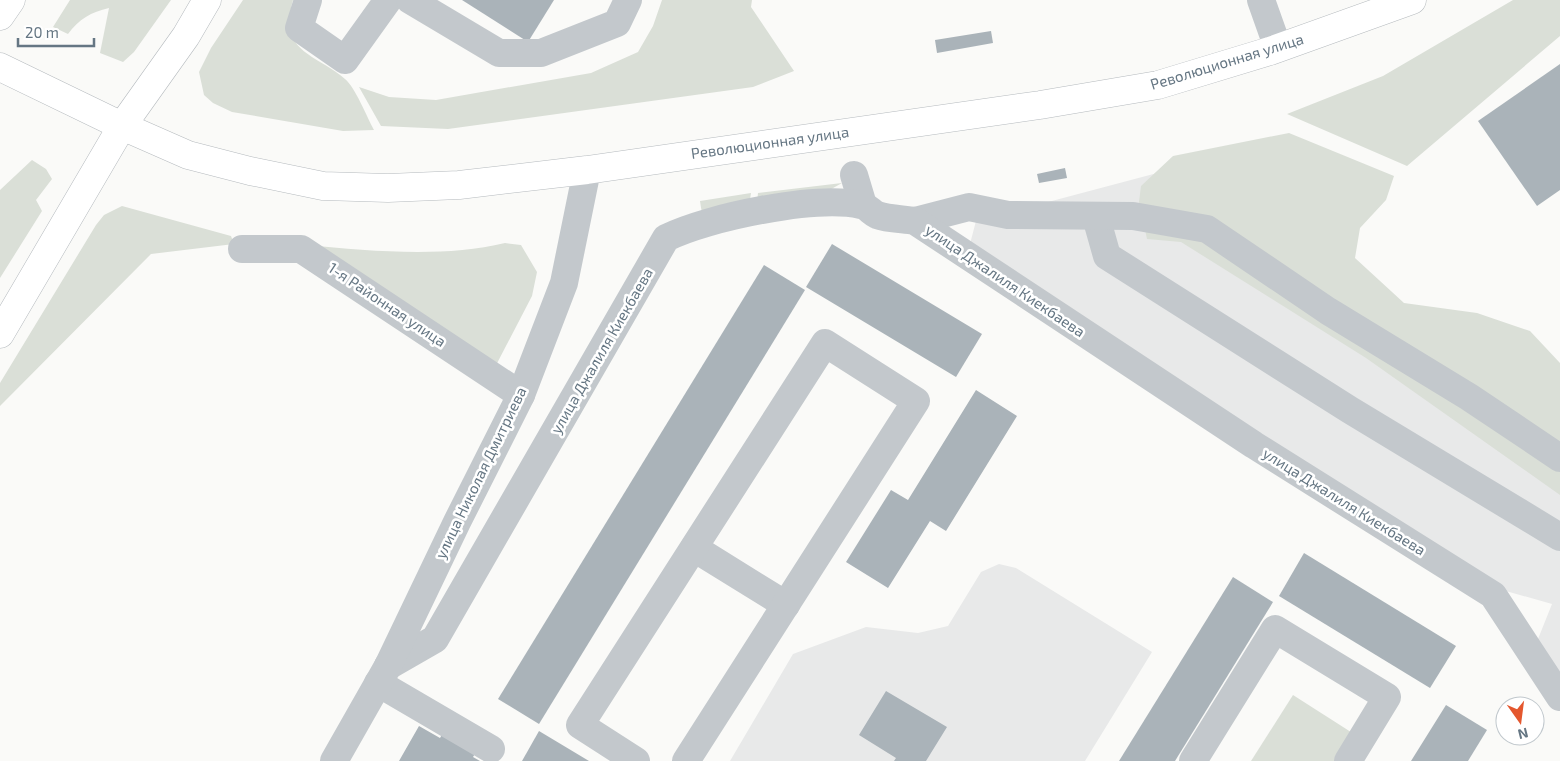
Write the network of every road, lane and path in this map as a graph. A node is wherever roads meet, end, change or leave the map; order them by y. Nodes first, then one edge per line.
1 (11, 0) edge
2 (207, 0) edge
3 (308, 0) edge
4 (388, 0) edge
5 (410, 0) edge
6 (628, 0) edge
7 (1261, 0) edge
8 (1412, 0) edge
9 (0, 16) edge
10 (1278, 48) junction
11 (0, 67) edge
12 (122, 126) junction
13 (587, 170) junction
14 (854, 176) dead end
15 (863, 205) junction
16 (1096, 217) junction
17 (915, 221) junction
18 (242, 249) dead end
19 (0, 334) edge
20 (521, 395) junction
21 (1560, 458) edge
22 (1560, 537) edge
23 (694, 548) junction
24 (786, 605) junction
25 (383, 674) junction
26 (1560, 696) edge
27 (491, 749) dead end
28 (334, 761) edge
29 (636, 761) edge
30 (686, 761) edge
31 (1193, 761) edge
32 (1348, 761) edge

1 - 9 main road
2 - 12 main road
3 - 4 street
5 - 6 street
7 - 10 street
8 - 10 main road, Революционная улица
10 - 13 main road, Революционная улица
11 - 12 main road, Революционная улица
12 - 13 main road, Революционная улица
12 - 19 main road
13 - 20 street, улица Николая Дмитриева
14 - 15 street
15 - 17 street, улица Джалиля Киекбаева
15 - 25 street, улица Джалиля Киекбаева
16 - 17 street
16 - 21 street
16 - 22 street
17 - 26 street, улица Джалиля Киекбаева
18 - 20 street, 1-я Районная улица
20 - 25 street, улица Николая Дмитриева
23 - 24 street
23 - 24 street
23 - 29 street
24 - 30 street
25 - 27 street
25 - 28 street, улица Николая Дмитриева
31 - 32 street

